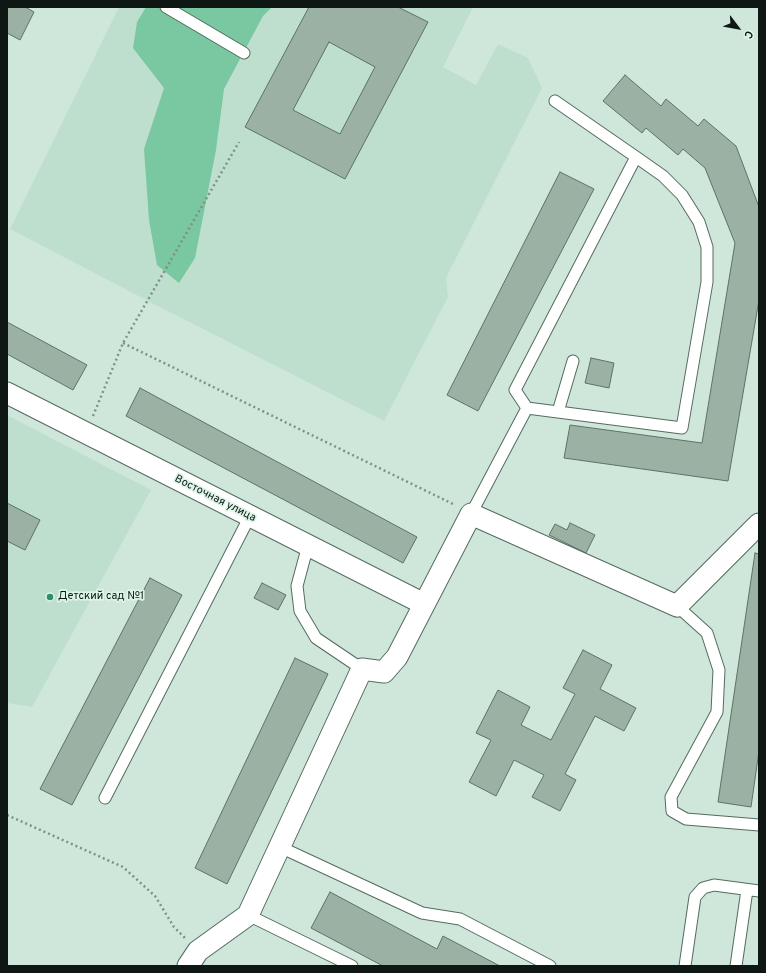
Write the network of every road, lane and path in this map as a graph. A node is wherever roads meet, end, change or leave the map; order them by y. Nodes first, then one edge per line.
1 (166, 7) edge
2 (244, 53) dead end
3 (554, 101) dead end
4 (239, 142) dead end
5 (636, 157) junction
6 (123, 343) junction
7 (573, 361) dead end
8 (7, 393) edge
9 (527, 408) junction
10 (558, 412) junction
11 (86, 433) junction
12 (471, 514) junction
13 (250, 516) junction
14 (759, 524) edge
15 (308, 545) junction
16 (424, 604) junction
17 (677, 606) junction
18 (362, 669) junction
19 (105, 798) dead end
20 (7, 815) edge
21 (759, 825) edge
22 (280, 847) junction
23 (747, 890) junction
24 (759, 891) edge
25 (248, 914) junction
26 (193, 958) edge
27 (352, 966) edge
28 (550, 966) edge
29 (685, 966) edge
30 (736, 966) edge

1 - 2 lane
3 - 5 lane
4 - 6 path
5 - 9 lane
5 - 10 lane
6 - 11 path
6 - 12 path
7 - 10 lane
8 - 11 street, Восточная улица
9 - 10 lane
9 - 12 lane
11 - 13 street, Восточная улица
12 - 16 street
12 - 17 street
13 - 15 street, Восточная улица
13 - 19 lane
14 - 17 street
15 - 16 street, Восточная улица
15 - 18 lane
16 - 18 street
17 - 21 lane
18 - 22 street
20 - 26 path
22 - 25 street
22 - 28 lane
23 - 24 lane
23 - 29 lane
23 - 30 lane
25 - 26 street
25 - 27 lane

